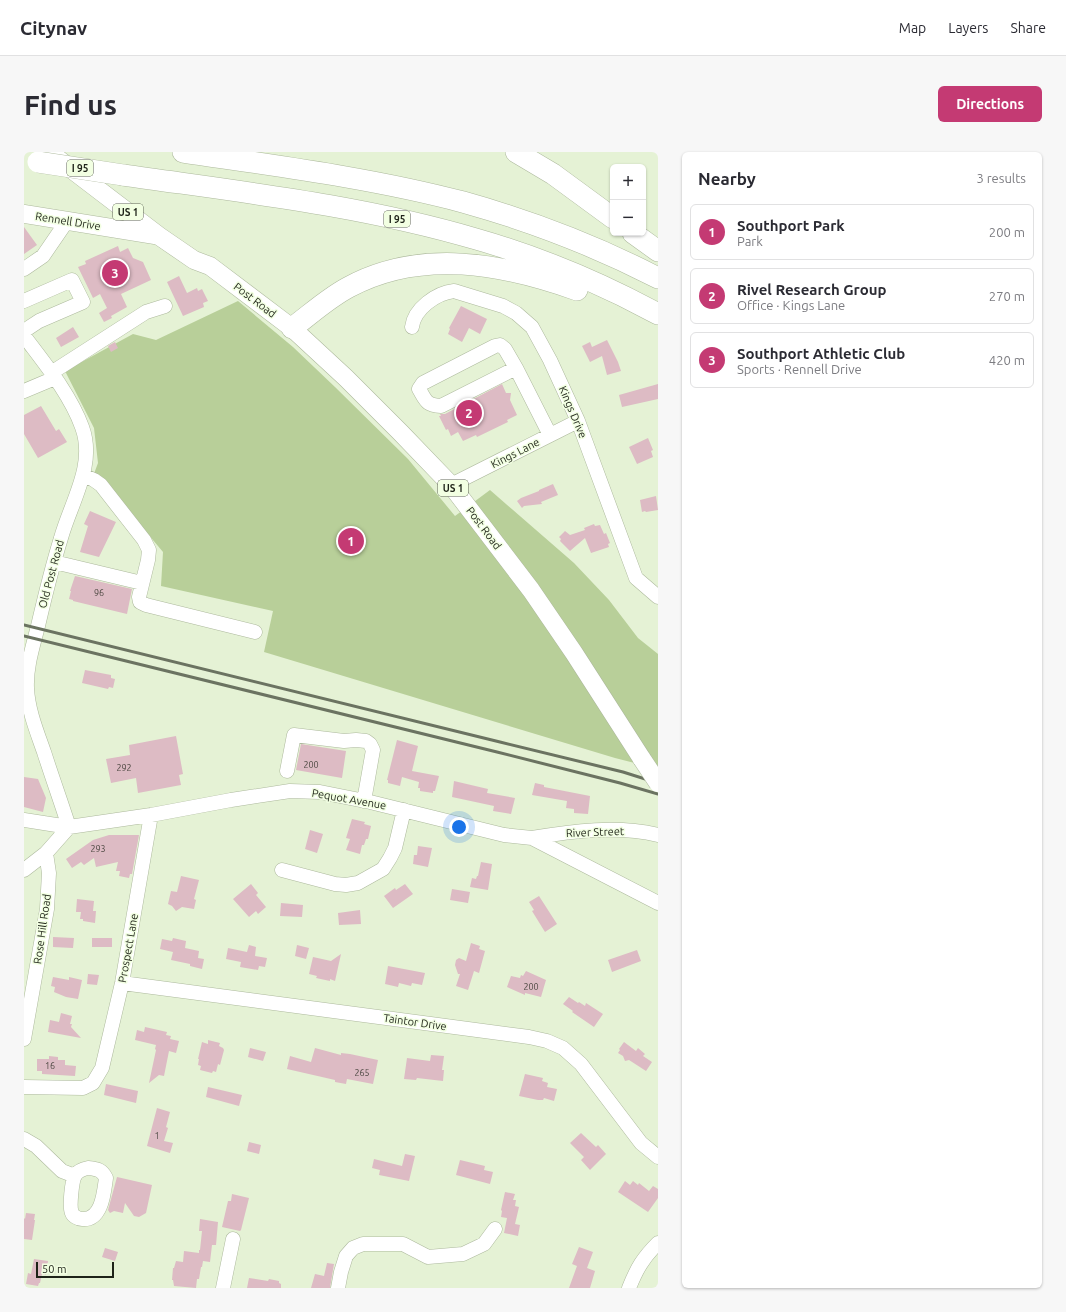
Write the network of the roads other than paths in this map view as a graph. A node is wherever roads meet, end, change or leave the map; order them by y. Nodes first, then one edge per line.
1 (70, 152) edge
2 (183, 152) edge
3 (516, 152) edge
4 (37, 158) edge
5 (610, 216) edge
6 (29, 219) edge
7 (67, 221) junction
8 (159, 236) junction
9 (637, 236) edge
10 (658, 251) edge
11 (210, 266) junction
12 (24, 269) edge
13 (658, 278) edge
14 (24, 301) edge
15 (165, 306) dead end
16 (658, 314) edge
17 (658, 325) edge
18 (412, 327) dead end
19 (292, 328) junction
20 (24, 331) edge
21 (24, 336) edge
22 (516, 368) junction
23 (53, 375) junction
24 (24, 391) edge
25 (578, 421) junction
26 (550, 435) junction
27 (83, 475) junction
28 (451, 485) junction
29 (54, 562) junction
30 (142, 583) junction
31 (658, 597) edge
32 (255, 632) dead end
33 (26, 672) edge
34 (26, 688) edge
35 (287, 771) dead end
36 (658, 783) edge
37 (364, 801) junction
38 (404, 810) junction
39 (151, 815) junction
40 (24, 820) edge
41 (69, 827) junction
42 (658, 835) edge
43 (532, 838) junction
44 (46, 853) junction
45 (24, 870) edge
46 (282, 870) dead end
47 (658, 903) edge
48 (122, 983) junction
49 (24, 1039) edge
50 (24, 1087) edge
51 (24, 1139) edge
52 (658, 1157) edge
53 (75, 1176) dead end
54 (495, 1229) dead end
55 (233, 1239) dead end
56 (658, 1243) edge
57 (223, 1288) edge
58 (338, 1288) edge
59 (629, 1288) edge

1 - 11 main road, Post Road / US 1
2 - 13 highway
3 - 5 highway
4 - 8 main road, Post Road / US 1
4 - 16 highway, I 95, bridge
6 - 7 main road, Rennell Drive
7 - 8 main road, Rennell Drive
7 - 12 street
8 - 11 main road, Post Road / US 1
9 - 10 highway
11 - 19 main road, Post Road / US 1
14 - 20 street
15 - 23 street
17 - 19 highway
18 - 25 street, Kings Drive
19 - 28 main road, Post Road / US 1
21 - 23 street, Old Post Road
22 - 22 street
22 - 26 street
23 - 24 street
23 - 27 street, Old Post Road
25 - 26 street, Kings Lane
25 - 31 street, Kings Drive
26 - 28 street, Kings Lane
27 - 29 street, Old Post Road
27 - 30 street
28 - 36 main road, Post Road / US 1, bridge
29 - 30 street
29 - 33 street, Old Post Road
30 - 32 street
33 - 34 street, Old Post Road
34 - 41 street, Old Post Road
35 - 37 street
37 - 38 street, Pequot Avenue
37 - 39 street, Pequot Avenue
38 - 43 street, Pequot Avenue
38 - 46 street
39 - 41 street, Pequot Avenue
39 - 48 street, Prospect Lane
40 - 41 street, Pequot Avenue
41 - 44 street
42 - 43 street, River Street
43 - 47 street, Pequot Avenue
44 - 45 street
44 - 49 street, Rose Hill Road
48 - 50 street, Prospect Lane
48 - 52 street, Taintor Drive
51 - 53 street
54 - 58 street
55 - 57 street
56 - 59 street

